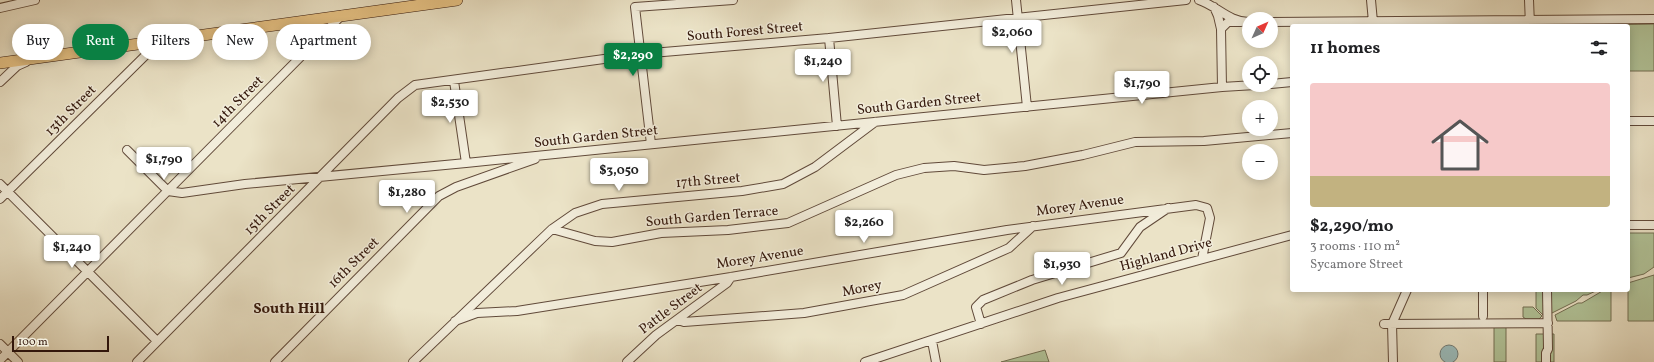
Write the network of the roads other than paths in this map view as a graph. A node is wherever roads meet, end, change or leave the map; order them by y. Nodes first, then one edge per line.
1 (35, 0) edge
2 (457, 0) edge
3 (733, 0) edge
4 (1016, 0) edge
5 (1186, 0) edge
6 (1199, 0) edge
7 (1371, 0) edge
8 (1529, 0) edge
9 (1111, 4) edge
10 (1213, 6) junction
11 (0, 8) edge
12 (342, 15) junction
13 (1018, 17) junction
14 (1654, 19) edge
15 (1242, 21) edge
16 (1242, 22) edge
17 (1278, 22) edge
18 (1373, 22) junction
19 (1530, 23) edge
20 (1221, 29) junction
21 (204, 34) edge
22 (829, 38) junction
23 (137, 43) edge
24 (64, 54) edge
25 (640, 54) junction
26 (20, 60) edge
27 (30, 60) edge
28 (141, 60) edge
29 (0, 63) edge
30 (454, 81) junction
31 (0, 82) edge
32 (1290, 82) edge
33 (1278, 83) edge
34 (427, 84) joint
35 (1242, 85) edge
36 (1222, 86) junction
37 (1027, 107) junction
38 (878, 120) junction
39 (1630, 121) edge
40 (1654, 121) edge
41 (837, 126) junction
42 (1290, 133) edge
43 (651, 144) junction
44 (127, 150) dead end
45 (547, 155) junction
46 (466, 163) junction
47 (322, 176) junction
48 (0, 184) edge
49 (8, 191) junction
50 (168, 191) junction
51 (0, 199) edge
52 (1170, 207) junction
53 (1630, 225) edge
54 (1654, 225) edge
55 (1034, 226) junction
56 (552, 229) junction
57 (1290, 236) edge
58 (1202, 259) junction
59 (88, 271) junction
60 (731, 277) junction
61 (1406, 292) edge
62 (1483, 292) edge
63 (1547, 292) edge
64 (1483, 316) dead end
65 (678, 320) junction
66 (455, 321) junction
67 (1548, 323) junction
68 (981, 324) junction
69 (1388, 324) junction
70 (157, 341) junction
71 (932, 341) junction
72 (0, 344) edge
73 (8, 352) junction
74 (0, 360) edge
75 (18, 362) edge
76 (137, 362) edge
77 (274, 362) edge
78 (413, 362) edge
79 (627, 362) edge
80 (865, 362) edge
81 (936, 362) edge
82 (1393, 362) edge
83 (1546, 362) edge

1 - 11 street
2 - 12 main road
3 - 25 street
4 - 13 street
5 - 9 street, South Forest Street
6 - 10 street
7 - 18 street
8 - 19 street
9 - 13 street, South Forest Street
10 - 15 street
10 - 20 street
12 - 21 main road
12 - 50 street, 14th Street
13 - 22 street, South Forest Street
13 - 37 street
14 - 19 street
16 - 20 street
17 - 18 street
18 - 19 street
20 - 36 street
22 - 25 street, South Forest Street
22 - 41 street
23 - 24 main road
25 - 30 street, South Forest Street
25 - 43 street
26 - 29 main road
27 - 31 street
28 - 49 street, 13th Street
30 - 34 street, South Forest Street
30 - 46 street
32 - 33 street
34 - 47 street, 15th Street
35 - 36 street, South Garden Street
36 - 37 street, South Garden Street
37 - 38 street, South Garden Street
38 - 41 street, South Garden Street
38 - 56 street, 17th Street
39 - 40 street
41 - 43 street, South Garden Street
42 - 56 street, South Garden Terrace
43 - 45 street, South Garden Street
44 - 50 street
45 - 46 street, South Garden Street
45 - 77 street, 16th Street
46 - 47 street, South Garden Street
47 - 50 street, South Garden Street
47 - 70 street, 15th Street
48 - 49 street
49 - 51 street, 13th Street
49 - 59 street
50 - 59 street, 14th Street
52 - 55 street, Morey Avenue
52 - 58 street, Morey Avenue
52 - 68 street
53 - 54 street
55 - 60 street, Morey Avenue
55 - 65 street, Morey
56 - 66 street, 17th Street
57 - 58 street, Highland Drive
58 - 68 street, Highland Drive
59 - 70 street
59 - 73 street, 14th Street
60 - 65 street, Pattle Street
60 - 66 street, Morey Avenue
61 - 69 street
62 - 64 street
63 - 67 street
65 - 79 street, Pattle Street
66 - 78 street, 17th Street
67 - 69 street
67 - 83 street
68 - 71 street, Highland Drive
69 - 82 street
70 - 76 street, 15th Street
71 - 80 street, Highland Drive
71 - 81 street
72 - 73 street
73 - 74 street, 14th Street
73 - 75 street

